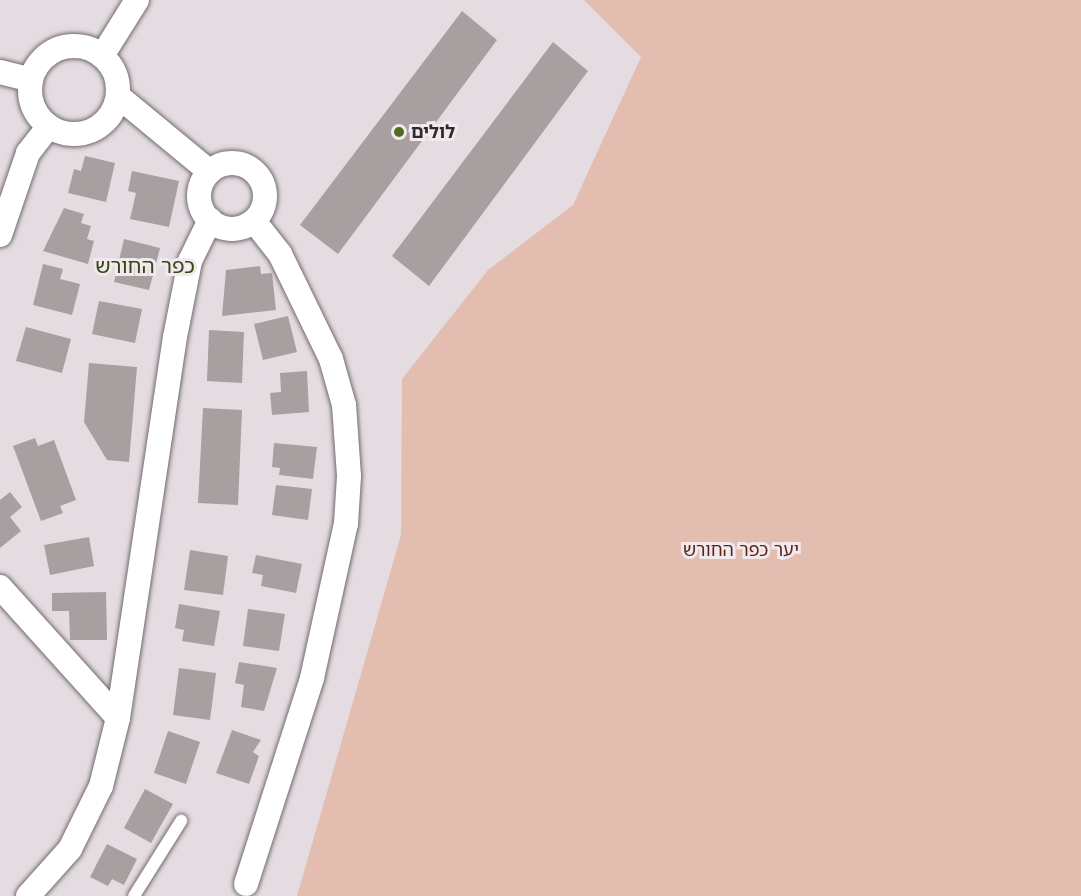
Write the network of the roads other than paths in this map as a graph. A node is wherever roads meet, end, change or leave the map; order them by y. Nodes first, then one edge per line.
1 (137, 0) edge
2 (102, 56) junction
3 (0, 72) edge
4 (31, 80) junction
5 (118, 96) junction
6 (49, 126) junction
7 (210, 172) junction
8 (210, 220) junction
9 (254, 221) junction
10 (0, 235) edge
11 (0, 587) edge
12 (118, 718) junction
13 (181, 821) dead end
14 (244, 890) edge
15 (35, 894) edge
16 (134, 896) edge

1 - 2 street
2 - 4 street
2 - 5 street
3 - 4 street
4 - 6 street
5 - 6 street
5 - 7 street
6 - 10 street
7 - 8 street
7 - 9 street
8 - 9 street
8 - 12 street
9 - 14 street
11 - 12 street
12 - 15 street
13 - 16 lane

